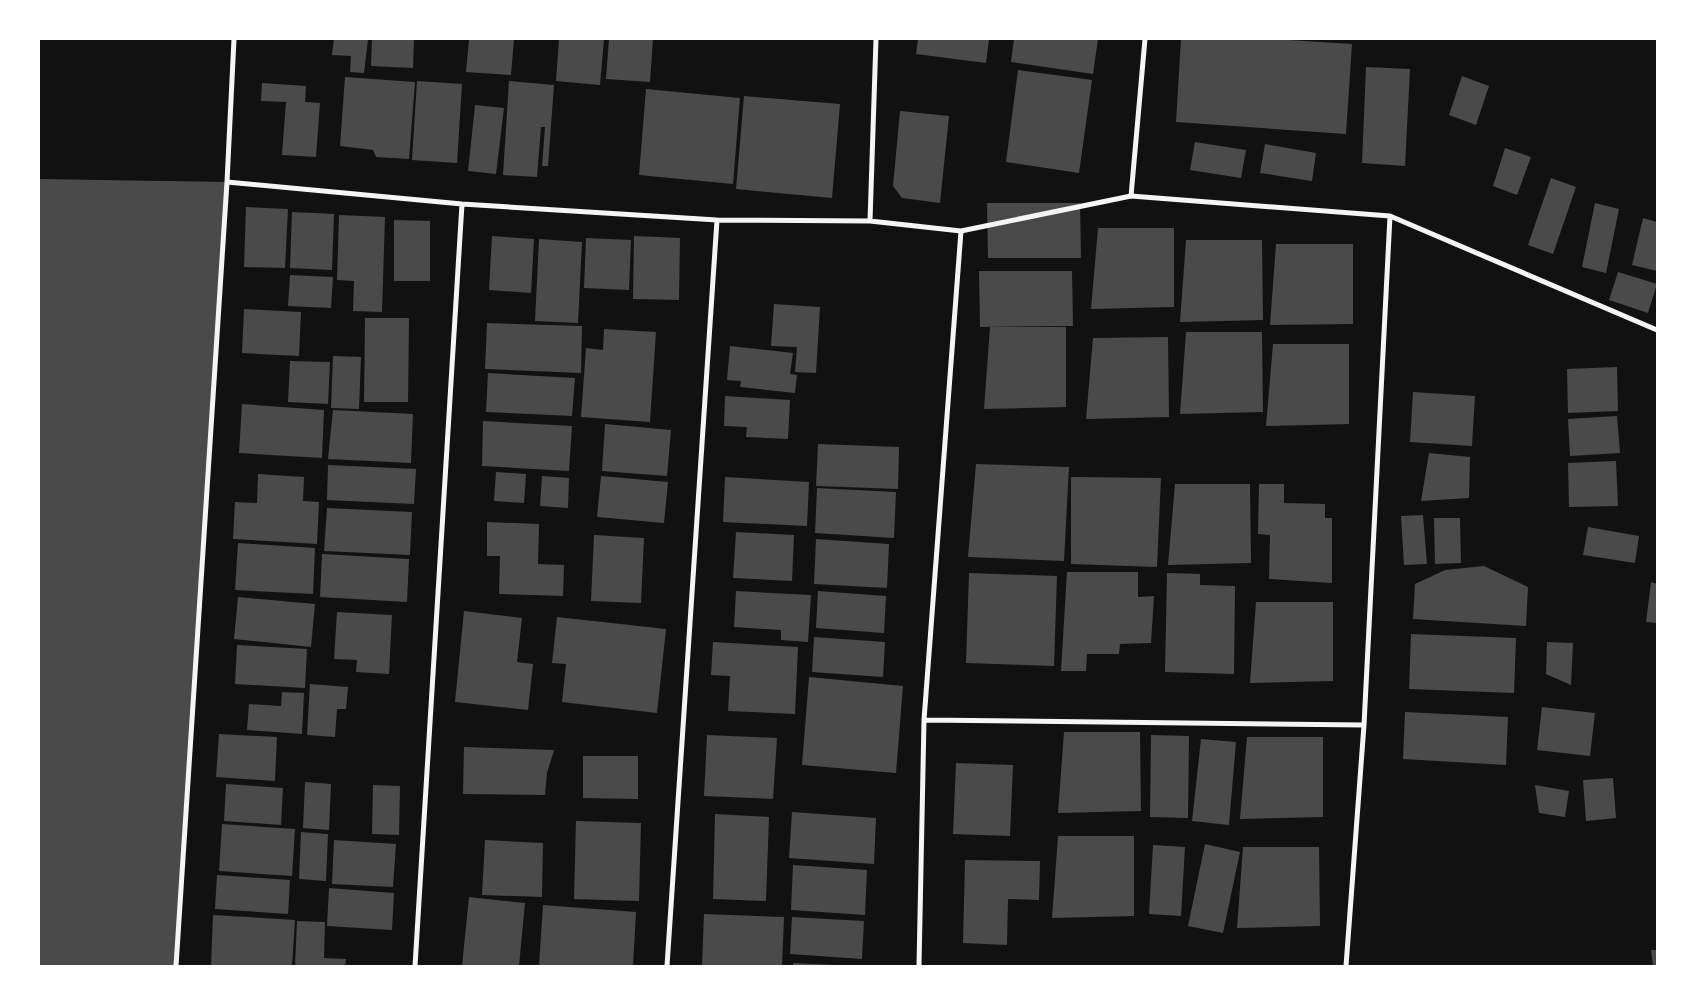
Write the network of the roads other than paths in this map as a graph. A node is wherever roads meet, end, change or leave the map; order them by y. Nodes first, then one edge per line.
1 (234, 39) edge
2 (876, 39) edge
3 (1145, 39) edge
4 (227, 182) junction
5 (1131, 196) junction
6 (462, 204) junction
7 (1390, 216) junction
8 (717, 220) junction
9 (870, 221) junction
10 (961, 231) junction
11 (1657, 330) edge
12 (924, 720) junction
13 (1364, 725) junction
14 (176, 966) edge
15 (415, 966) edge
16 (667, 966) edge
17 (918, 966) edge
18 (1346, 966) edge

1 - 4 street
2 - 9 street
3 - 5 street
4 - 6 street
4 - 14 street
5 - 7 street
5 - 10 street
6 - 8 street
6 - 15 street
7 - 11 street
7 - 13 street
8 - 9 street
8 - 16 street
9 - 10 street
10 - 12 street
12 - 13 street
12 - 17 street
13 - 18 street

